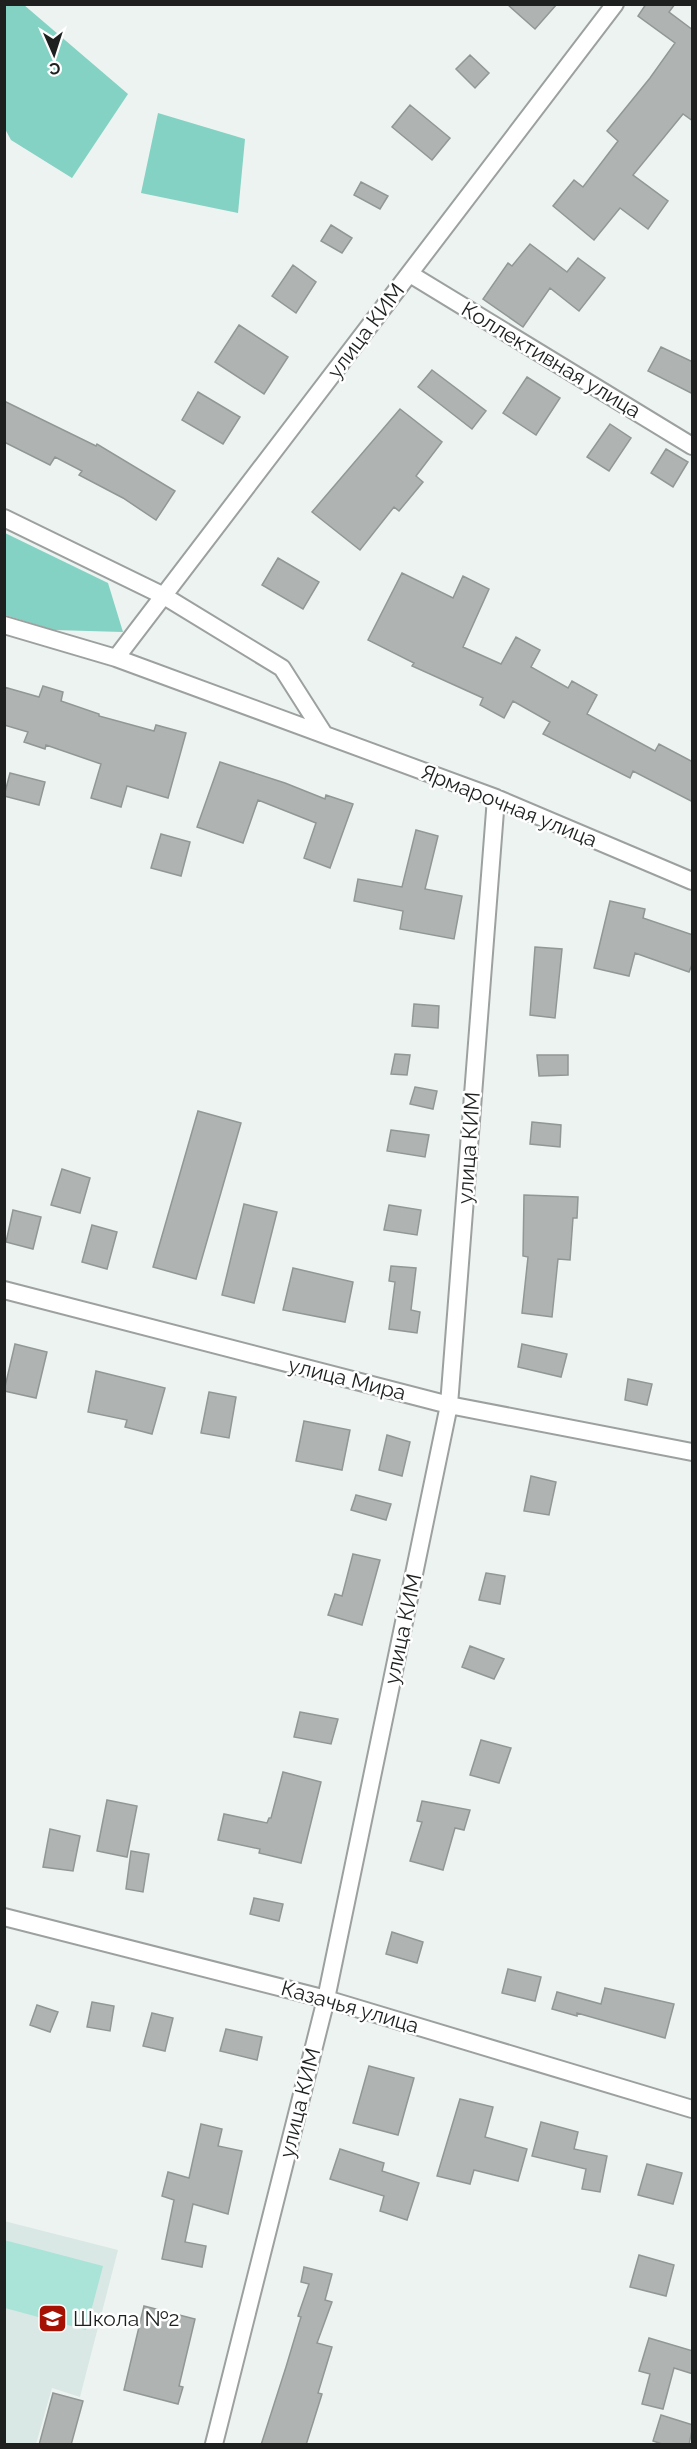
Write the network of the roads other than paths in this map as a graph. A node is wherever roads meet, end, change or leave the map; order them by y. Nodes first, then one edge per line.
1 (615, 4) edge
2 (410, 274) junction
3 (693, 446) edge
4 (4, 518) edge
5 (164, 596) junction
6 (4, 625) edge
7 (116, 657) junction
8 (324, 734) junction
9 (496, 798) junction
10 (693, 881) edge
11 (4, 1290) edge
12 (449, 1405) junction
13 (693, 1452) edge
14 (4, 1917) edge
15 (326, 1999) junction
16 (693, 2109) edge
17 (214, 2445) edge

1 - 2 street, улица КИМ
2 - 3 street, Коллективная улица
2 - 5 street, улица КИМ
4 - 5 street
5 - 7 street, улица КИМ
5 - 8 street
6 - 7 street, Ярмарочная улица
7 - 8 street, Ярмарочная улица
8 - 9 street, Ярмарочная улица
9 - 10 street, Ярмарочная улица
9 - 12 street, улица КИМ
11 - 12 street, улица Мира
12 - 13 street, улица Мира
12 - 15 street, улица КИМ
14 - 15 street, Казачья улица
15 - 16 street, Казачья улица
15 - 17 street, улица КИМ

